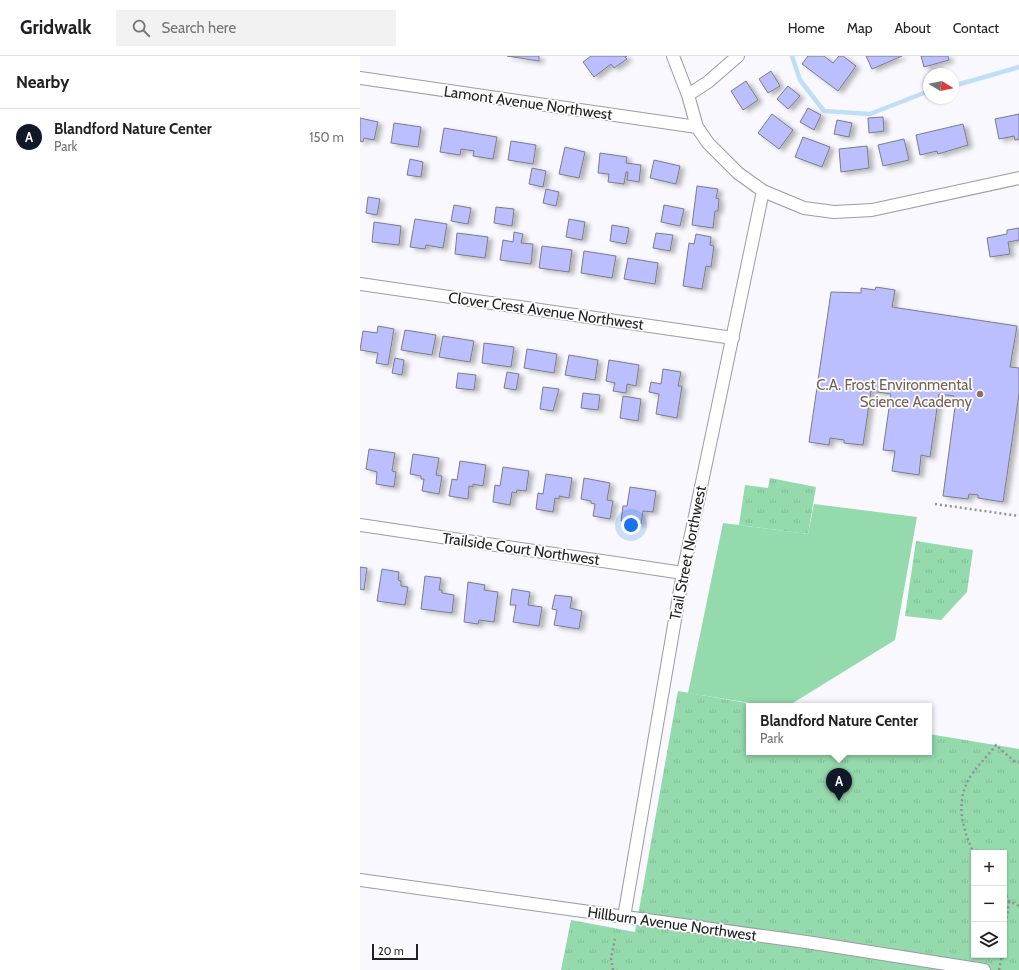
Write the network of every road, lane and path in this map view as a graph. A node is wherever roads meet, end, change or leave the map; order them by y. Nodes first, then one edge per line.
1 (673, 56) edge
2 (738, 56) edge
3 (360, 78) edge
4 (688, 95) junction
5 (696, 127) junction
6 (1019, 178) edge
7 (763, 191) junction
8 (360, 284) edge
9 (733, 338) junction
10 (935, 504) dead end
11 (1019, 516) edge
12 (360, 525) edge
13 (683, 573) junction
14 (1019, 762) edge
15 (973, 850) edge
16 (360, 880) edge
17 (1007, 897) edge
18 (1009, 901) junction
19 (1019, 906) edge
20 (624, 918) junction
21 (1006, 922) edge
22 (616, 939) dead end
23 (1001, 958) edge
24 (613, 970) edge
25 (984, 970) edge
26 (999, 970) edge

1 - 4 street
2 - 4 street
3 - 5 street, Lamont Avenue Northwest
4 - 5 street
5 - 7 street
6 - 7 street
7 - 9 street, Trail Street Northwest
8 - 9 street, Clover Crest Avenue Northwest
9 - 13 street, Trail Street Northwest
10 - 11 path
12 - 13 street, Trailside Court Northwest
13 - 20 street, Trail Street Northwest
14 - 15 path
16 - 20 street, Hillburn Avenue Northwest
17 - 18 path
18 - 19 path
18 - 21 path
20 - 25 street, Hillburn Avenue Northwest
22 - 24 path
23 - 26 path

